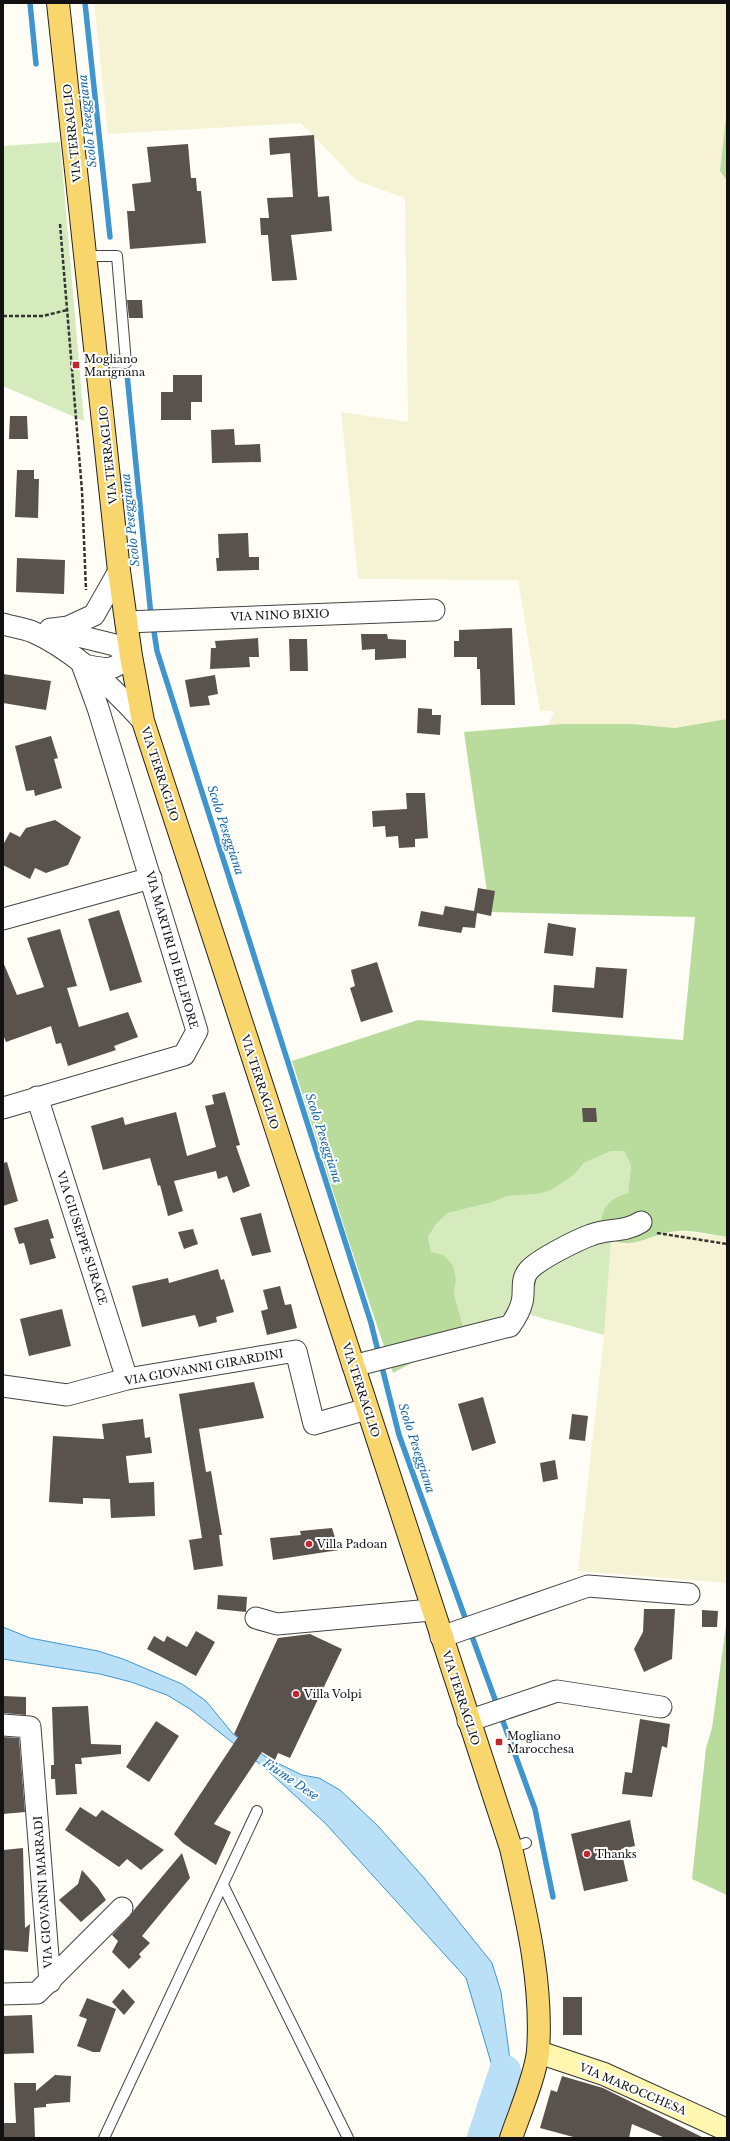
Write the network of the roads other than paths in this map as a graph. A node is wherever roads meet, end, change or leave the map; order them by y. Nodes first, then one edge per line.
1 (58, 3) edge
2 (86, 256) junction
3 (98, 362) junction
4 (119, 572) junction
5 (434, 610) dead end
6 (143, 621) junction
7 (3, 624) edge
8 (41, 631) junction
9 (131, 656) junction
10 (82, 664) junction
11 (143, 721) junction
12 (151, 878) junction
13 (3, 919) edge
14 (37, 1097) junction
15 (3, 1108) edge
16 (636, 1225) road end
17 (371, 1362) junction
18 (127, 1379) junction
19 (3, 1386) edge
20 (358, 1412) junction
21 (689, 1594) dead end
22 (431, 1610) junction
23 (256, 1618) dead end
24 (440, 1637) junction
25 (662, 1707) dead end
26 (468, 1721) junction
27 (3, 1725) edge
28 (257, 1811) dead end
29 (223, 1885) junction
30 (122, 1908) dead end
31 (50, 1982) junction
32 (3, 1994) edge
33 (538, 2052) junction
34 (727, 2130) edge
35 (104, 2138) edge
36 (348, 2138) edge
37 (511, 2138) edge

1 - 2 main road, VIA TERRAGLIO
2 - 3 main road, VIA TERRAGLIO
2 - 3 lane
3 - 4 main road, VIA TERRAGLIO
4 - 6 main road, VIA TERRAGLIO
4 - 8 street
5 - 6 street, VIA NINO BIXIO
6 - 9 main road, VIA TERRAGLIO
7 - 8 street
8 - 9 street
8 - 10 street
9 - 10 street
9 - 11 main road, VIA TERRAGLIO
10 - 11 street
10 - 12 street, VIA MARTIRI DI BELFIORE
11 - 17 main road, VIA TERRAGLIO
12 - 13 street
12 - 14 street, VIA MARTIRI DI BELFIORE
14 - 15 street, VIA MARTIRI DI BELFIORE
14 - 18 street, VIA GIUSEPPE SURACE
16 - 17 street
17 - 20 main road, VIA TERRAGLIO
18 - 19 street, VIA GIOVANNI GIRARDINI
18 - 20 street, VIA GIOVANNI GIRARDINI
20 - 22 main road, VIA TERRAGLIO
21 - 24 street
22 - 23 street
22 - 24 main road, VIA TERRAGLIO
24 - 26 main road, VIA TERRAGLIO
25 - 26 street
26 - 33 main road, VIA TERRAGLIO
27 - 31 street, VIA GIOVANNI MARRADI
28 - 29 lane
29 - 35 lane
29 - 36 lane
30 - 31 street, VIA GIOVANNI MARRADI
31 - 32 street
33 - 34 street, VIA MAROCCHESA
33 - 37 main road, VIA TERRAGLIO

